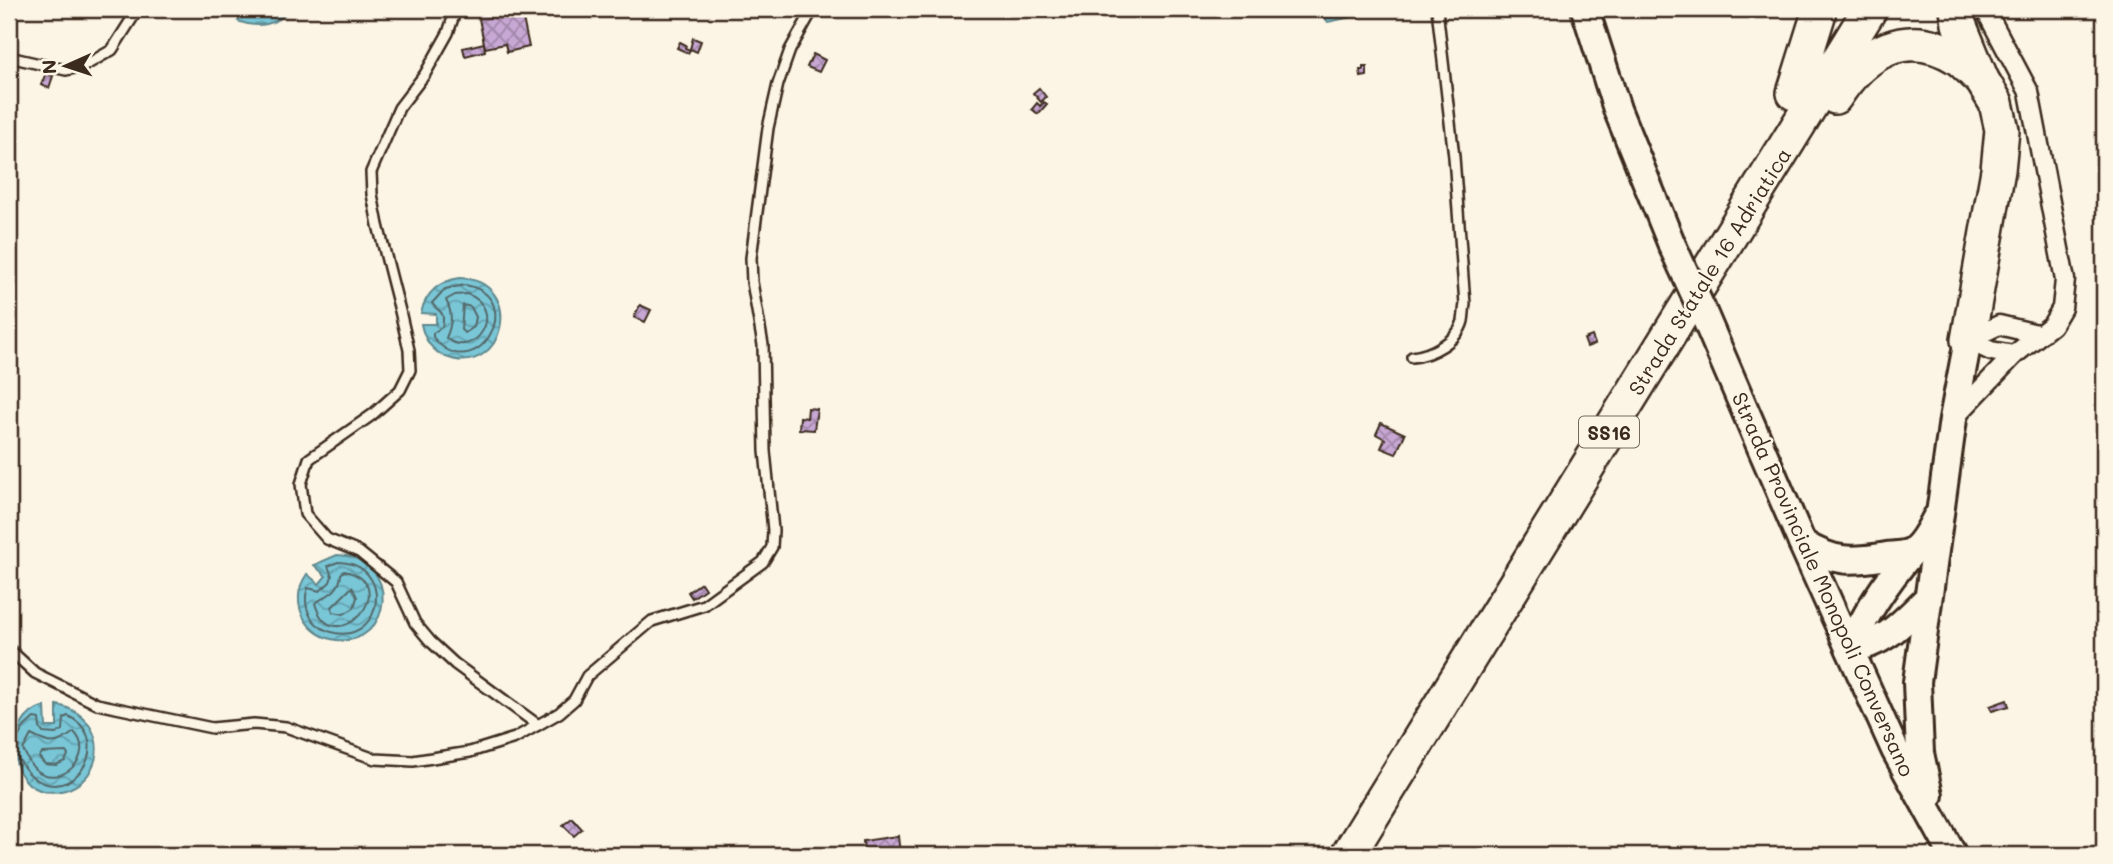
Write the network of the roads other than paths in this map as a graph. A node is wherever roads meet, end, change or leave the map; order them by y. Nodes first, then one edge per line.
1 (138, 9) edge
2 (456, 9) edge
3 (813, 9) edge
4 (1437, 9) edge
5 (1585, 9) edge
6 (1818, 9) edge
7 (1846, 9) edge
8 (1870, 9) edge
9 (1956, 9) edge
10 (1985, 9) edge
11 (9, 57) edge
12 (1982, 80) junction
13 (1794, 93) junction
14 (1737, 226) junction
15 (1978, 282) junction
16 (1999, 325) junction
17 (2037, 334) junction
18 (1968, 340) junction
19 (2014, 355) junction
20 (1412, 357) dead end
21 (1953, 419) junction
22 (1940, 511) junction
23 (1802, 543) junction
24 (1912, 552) junction
25 (1927, 599) junction
26 (9, 649) edge
27 (1850, 649) junction
28 (538, 725) junction
29 (1936, 824) junction
30 (1324, 855) edge
31 (1348, 855) edge
32 (1953, 855) edge

1 - 11 lane
2 - 28 lane
3 - 28 lane
4 - 20 lane
5 - 23 main road, Strada Provinciale Monopoli Conversano, bridge
6 - 13 highway
7 - 13 highway, Strada Statale 16 Adriatica / SS16
8 - 14 highway, Strada Statale 16 Adriatica / SS16
9 - 12 highway
10 - 17 street
12 - 14 highway
12 - 15 highway
13 - 30 highway, Strada Statale 16 Adriatica / SS16
14 - 31 highway, Strada Statale 16 Adriatica / SS16
15 - 16 highway
15 - 18 highway
16 - 17 street
16 - 18 street
17 - 19 street
18 - 19 street
18 - 21 main road
19 - 21 street
21 - 22 main road
22 - 24 main road
22 - 25 main road
23 - 24 main road
23 - 27 main road, Strada Provinciale Monopoli Conversano
24 - 27 main road
25 - 27 main road
25 - 29 main road
26 - 28 lane
27 - 29 main road, Strada Provinciale Monopoli Conversano
29 - 32 main road, Strada Provinciale Monopoli Conversano

